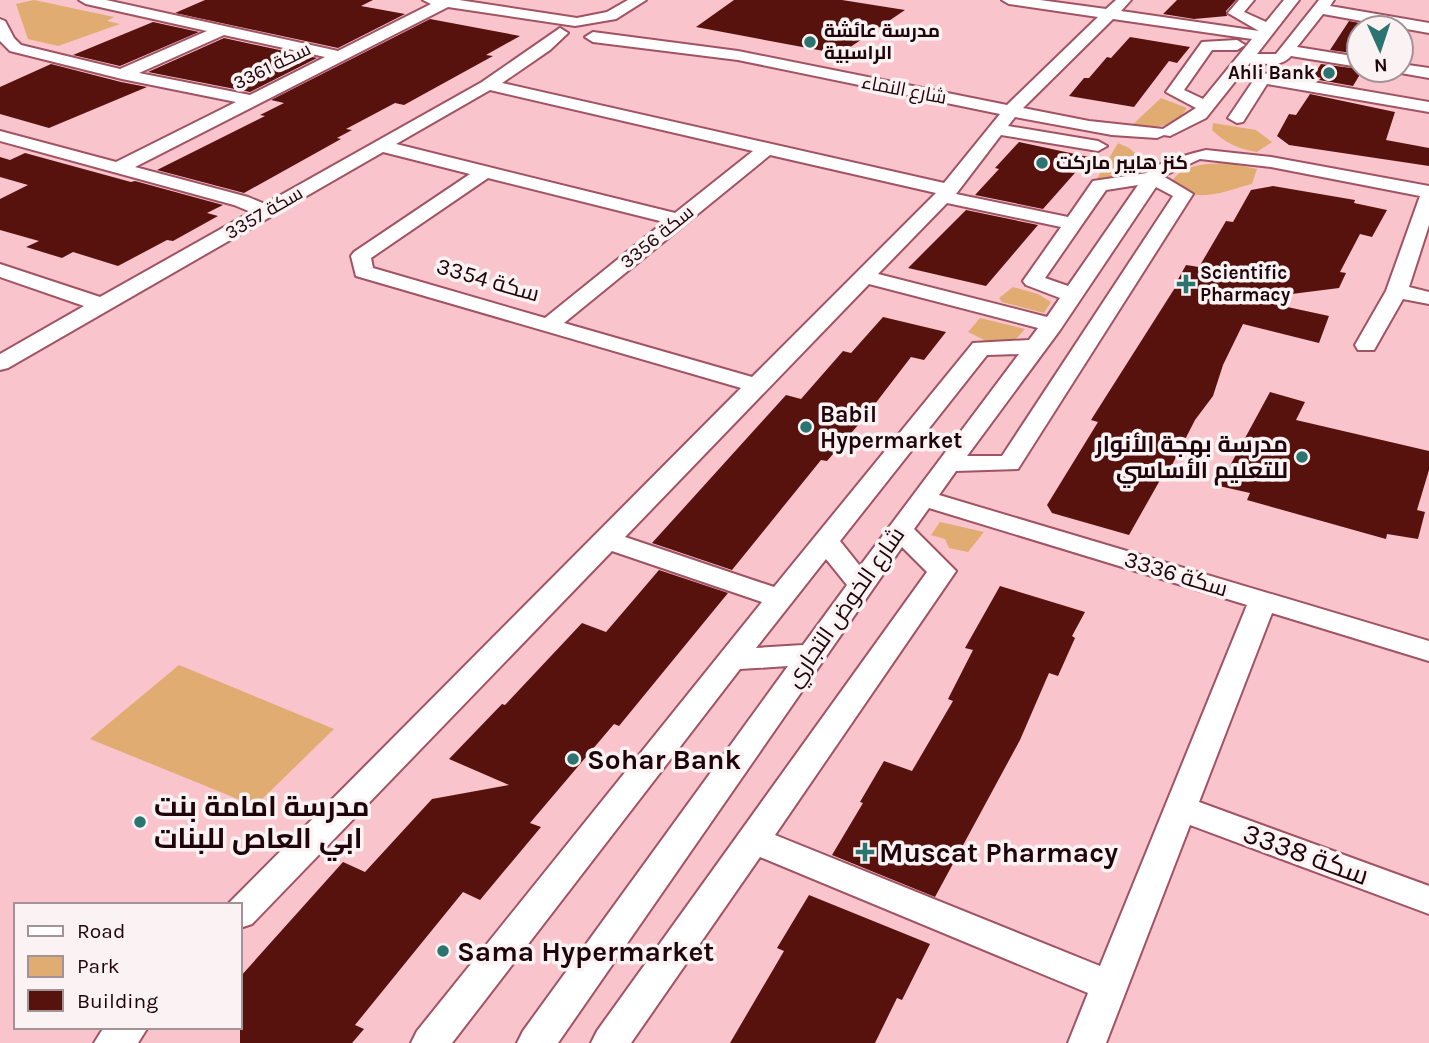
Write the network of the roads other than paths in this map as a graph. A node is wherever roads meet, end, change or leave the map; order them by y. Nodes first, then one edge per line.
1 (86, 0) edge
2 (639, 0) edge
3 (1009, 0) edge
4 (1247, 0) edge
5 (1292, 0) edge
6 (438, 1) edge
7 (1323, 5) edge
8 (1115, 8) edge
9 (485, 9) junction
10 (579, 22) junction
11 (610, 23) junction
12 (0, 24) edge
13 (1429, 28) edge
14 (222, 30) junction
15 (559, 32) junction
16 (589, 38) junction
17 (1256, 42) junction
18 (678, 47) junction
19 (1286, 50) junction
20 (341, 56) junction
21 (1345, 60) edge
22 (527, 61) junction
23 (1231, 73) junction
24 (122, 74) junction
25 (1264, 78) junction
26 (488, 85) junction
27 (250, 100) junction
28 (1429, 107) edge
29 (1203, 110) junction
30 (1010, 113) junction
31 (1121, 118) dead end
32 (1237, 118) dead end
33 (0, 136) edge
34 (381, 146) junction
35 (1098, 146) dead end
36 (1202, 148) junction
37 (766, 149) junction
38 (1156, 152) junction
39 (118, 168) junction
40 (485, 172) junction
41 (946, 194) junction
42 (1429, 194) edge
43 (266, 212) junction
44 (678, 220) junction
45 (1073, 224) junction
46 (0, 270) edge
47 (865, 277) junction
48 (1397, 291) junction
49 (1072, 295) junction
50 (1429, 298) edge
51 (101, 305) junction
52 (549, 325) junction
53 (1042, 336) junction
54 (1366, 345) dead end
55 (0, 363) edge
56 (758, 386) junction
57 (949, 463) junction
58 (923, 498) junction
59 (900, 530) junction
60 (606, 540) junction
61 (826, 541) junction
62 (861, 585) junction
63 (780, 598) junction
64 (1263, 600) junction
65 (1429, 651) edge
66 (811, 654) junction
67 (732, 660) junction
68 (1182, 809) junction
69 (753, 840) junction
70 (1429, 900) edge
71 (242, 912) edge
72 (1110, 986) junction
73 (127, 1029) edge
74 (113, 1043) edge
75 (430, 1043) edge
76 (536, 1043) edge
77 (610, 1043) edge
78 (1087, 1043) edge

1 - 14 street
2 - 11 street
3 - 8 street
4 - 17 street
5 - 17 street, شارع الخوض التجاري
6 - 9 street
6 - 20 street, سكة 3361
7 - 13 street
7 - 19 street
8 - 17 street
8 - 30 street
9 - 10 street
9 - 15 street
10 - 11 street
10 - 15 street
11 - 16 street
11 - 18 street, شارع النماء
12 - 24 street
14 - 20 street
14 - 24 street
15 - 16 street
15 - 22 street, سكة 3357
16 - 18 street, شارع النماء
16 - 22 street, سكة 3357
17 - 19 street
17 - 23 street, شارع الخوض التجاري
17 - 29 street
18 - 30 street, شارع النماء
19 - 21 street
20 - 27 street, سكة 3361
22 - 26 street, سكة 3357
23 - 25 street
23 - 29 street, شارع الخوض التجاري
24 - 27 street
25 - 28 street
25 - 32 street
26 - 34 street, سكة 3357
26 - 37 street
27 - 39 street, سكة 3361
29 - 36 street
29 - 38 street, شارع الخوض التجاري
30 - 31 street
30 - 35 street
30 - 38 street, شارع النماء
30 - 41 street
33 - 39 street
34 - 40 street
34 - 43 street, سكة 3357
36 - 38 street
36 - 38 street
36 - 38 street
36 - 42 street
37 - 41 street
37 - 44 street, سكة 3356
38 - 45 street
38 - 49 street, شارع الخوض التجاري
38 - 57 street
39 - 43 street
40 - 44 street
40 - 52 street, سكة 3354
41 - 45 street
41 - 47 street
42 - 48 street
43 - 51 street, سكة 3357
44 - 52 street, سكة 3356
45 - 49 street
46 - 51 street
47 - 53 street
47 - 56 street
48 - 50 street
48 - 54 street
49 - 53 street, شارع الخوض التجاري
51 - 55 street, سكة 3357
52 - 56 street, سكة 3354
53 - 57 street, شارع الخوض التجاري
53 - 61 street
56 - 60 street
57 - 58 street, شارع الخوض التجاري
58 - 59 street, شارع الخوض التجاري
58 - 64 street, سكة 3336
59 - 62 street, شارع الخوض التجاري
59 - 69 street
60 - 63 street
60 - 71 street
61 - 62 street
61 - 63 street
62 - 66 street, شارع الخوض التجاري
63 - 67 street
64 - 65 street, سكة 3336
64 - 68 street
66 - 67 street
66 - 76 street, شارع الخوض التجاري
67 - 75 street
68 - 70 street, سكة 3338
68 - 72 street
69 - 72 street
69 - 77 street
72 - 78 street
73 - 74 street

